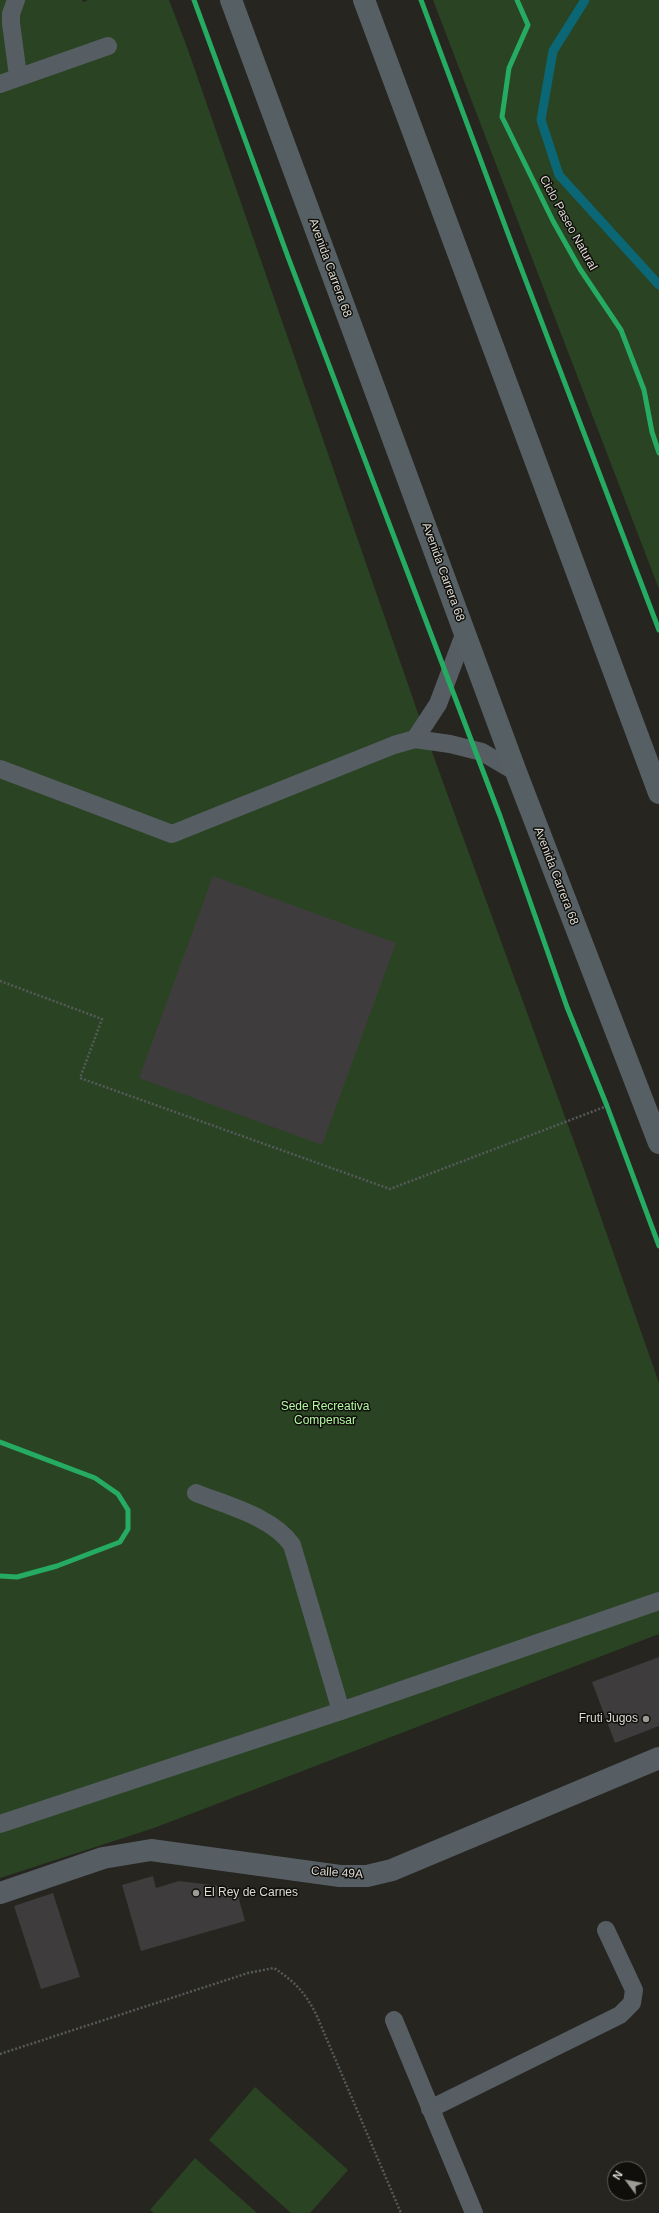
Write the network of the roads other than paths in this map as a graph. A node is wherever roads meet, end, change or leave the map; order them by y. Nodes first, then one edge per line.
1 (16, 0) edge
2 (231, 0) edge
3 (364, 0) edge
4 (108, 46) dead end
5 (18, 76) junction
6 (0, 84) edge
7 (465, 632) junction
8 (415, 740) junction
9 (0, 769) edge
10 (516, 772) junction
11 (659, 793) edge
12 (659, 1143) edge
13 (196, 1493) dead end
14 (659, 1601) edge
15 (341, 1711) junction
16 (659, 1758) edge
17 (0, 1824) edge
18 (0, 1893) edge
19 (606, 1930) dead end
20 (394, 2020) dead end
21 (430, 2110) junction
22 (474, 2213) edge

1 - 5 lane
2 - 7 main road, Avenida Carrera 68
3 - 11 main road
4 - 5 lane
5 - 6 lane
7 - 8 lane
7 - 10 main road, Avenida Carrera 68
8 - 9 lane
8 - 10 lane
10 - 12 main road, Avenida Carrera 68
13 - 15 lane
14 - 15 lane
15 - 17 lane
16 - 18 street, Calle 49A
19 - 21 lane
20 - 21 lane
21 - 22 lane

